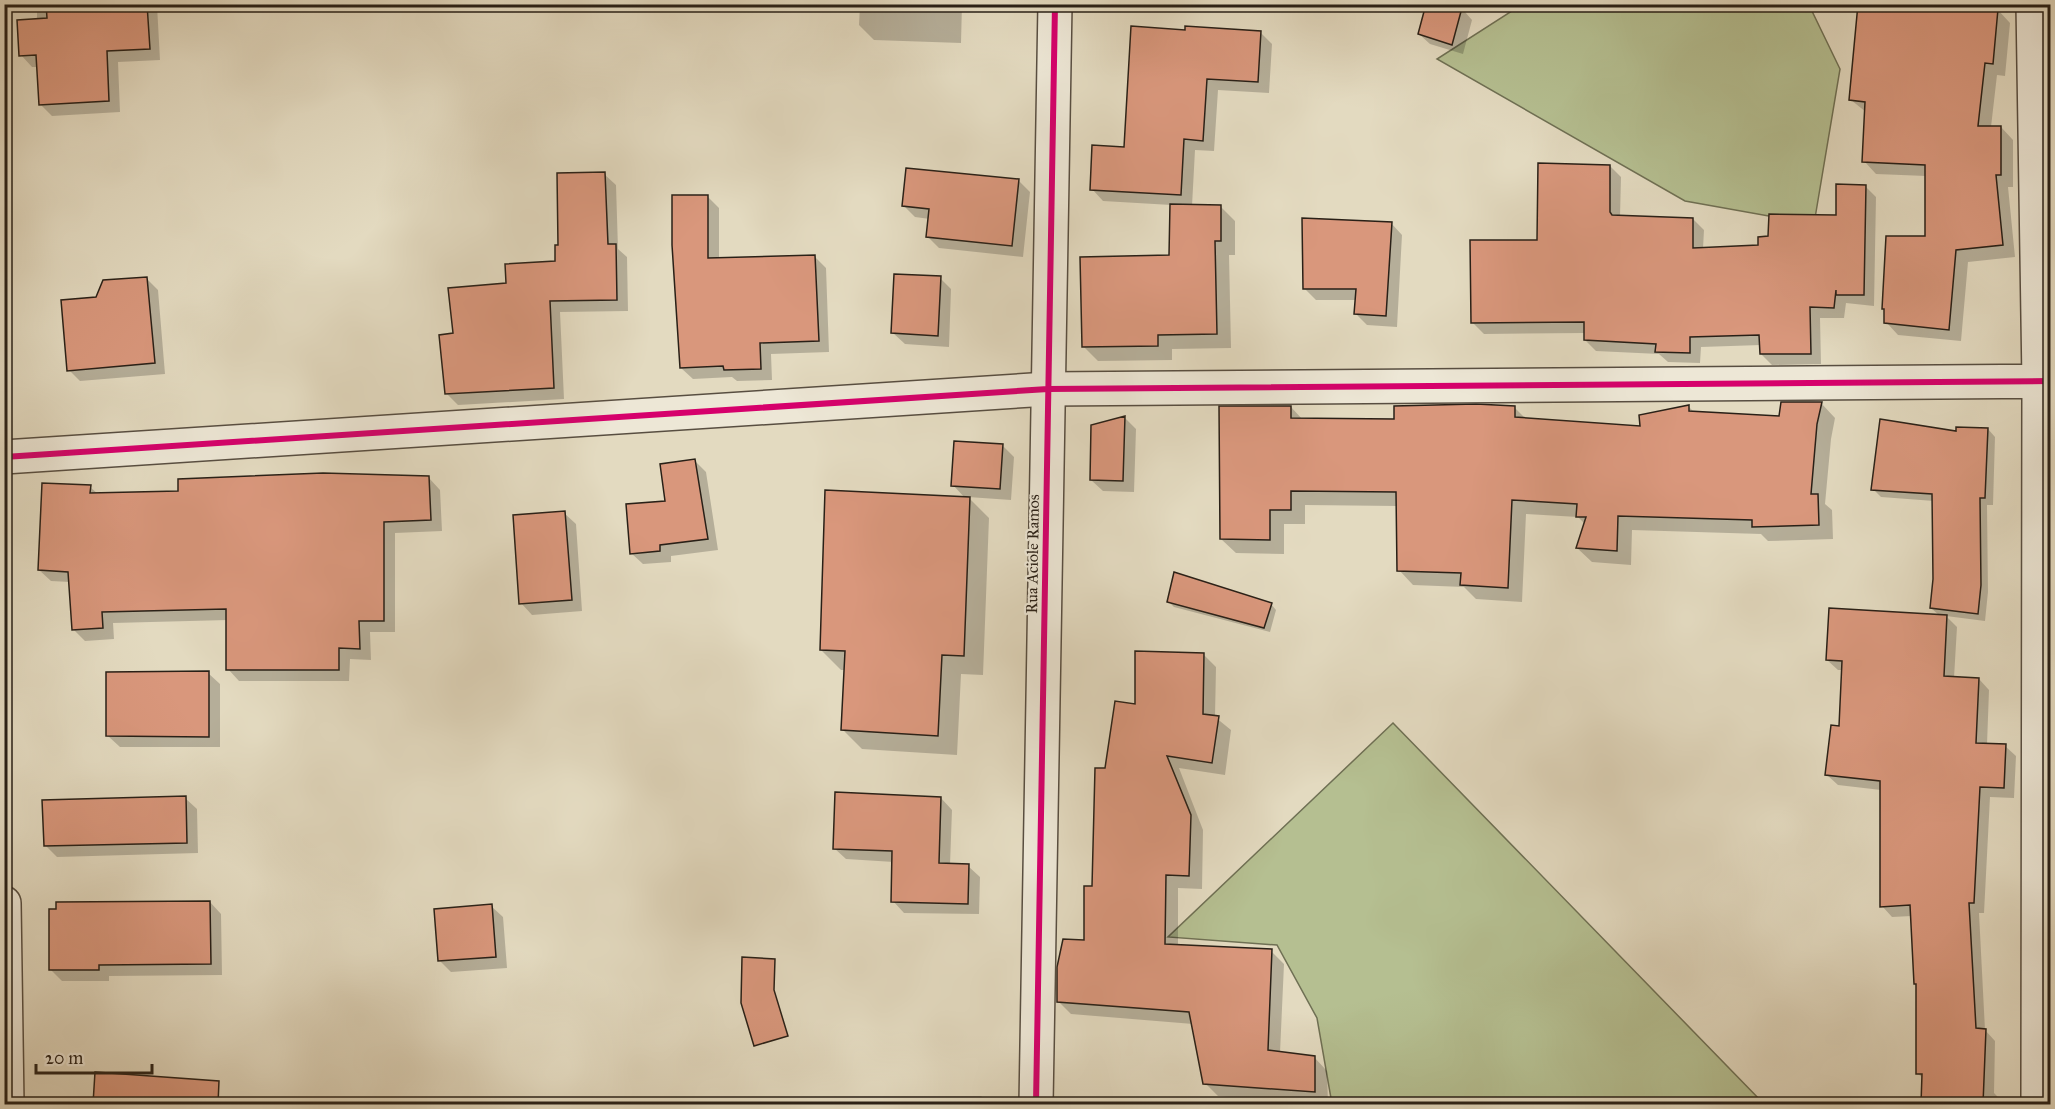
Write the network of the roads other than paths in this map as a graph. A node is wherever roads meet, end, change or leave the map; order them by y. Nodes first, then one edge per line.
1 (1055, 4) edge
2 (2033, 4) edge
3 (2045, 381) edge
4 (1048, 389) junction
5 (4, 457) edge
6 (4, 903) edge
7 (7, 1104) edge
8 (1036, 1104) edge
9 (2038, 1104) edge

1 - 4 street, Rua Aciole Ramos
2 - 3 street
3 - 4 street
3 - 9 street
4 - 5 street
4 - 8 street, Rua Aciole Ramos
6 - 7 street

